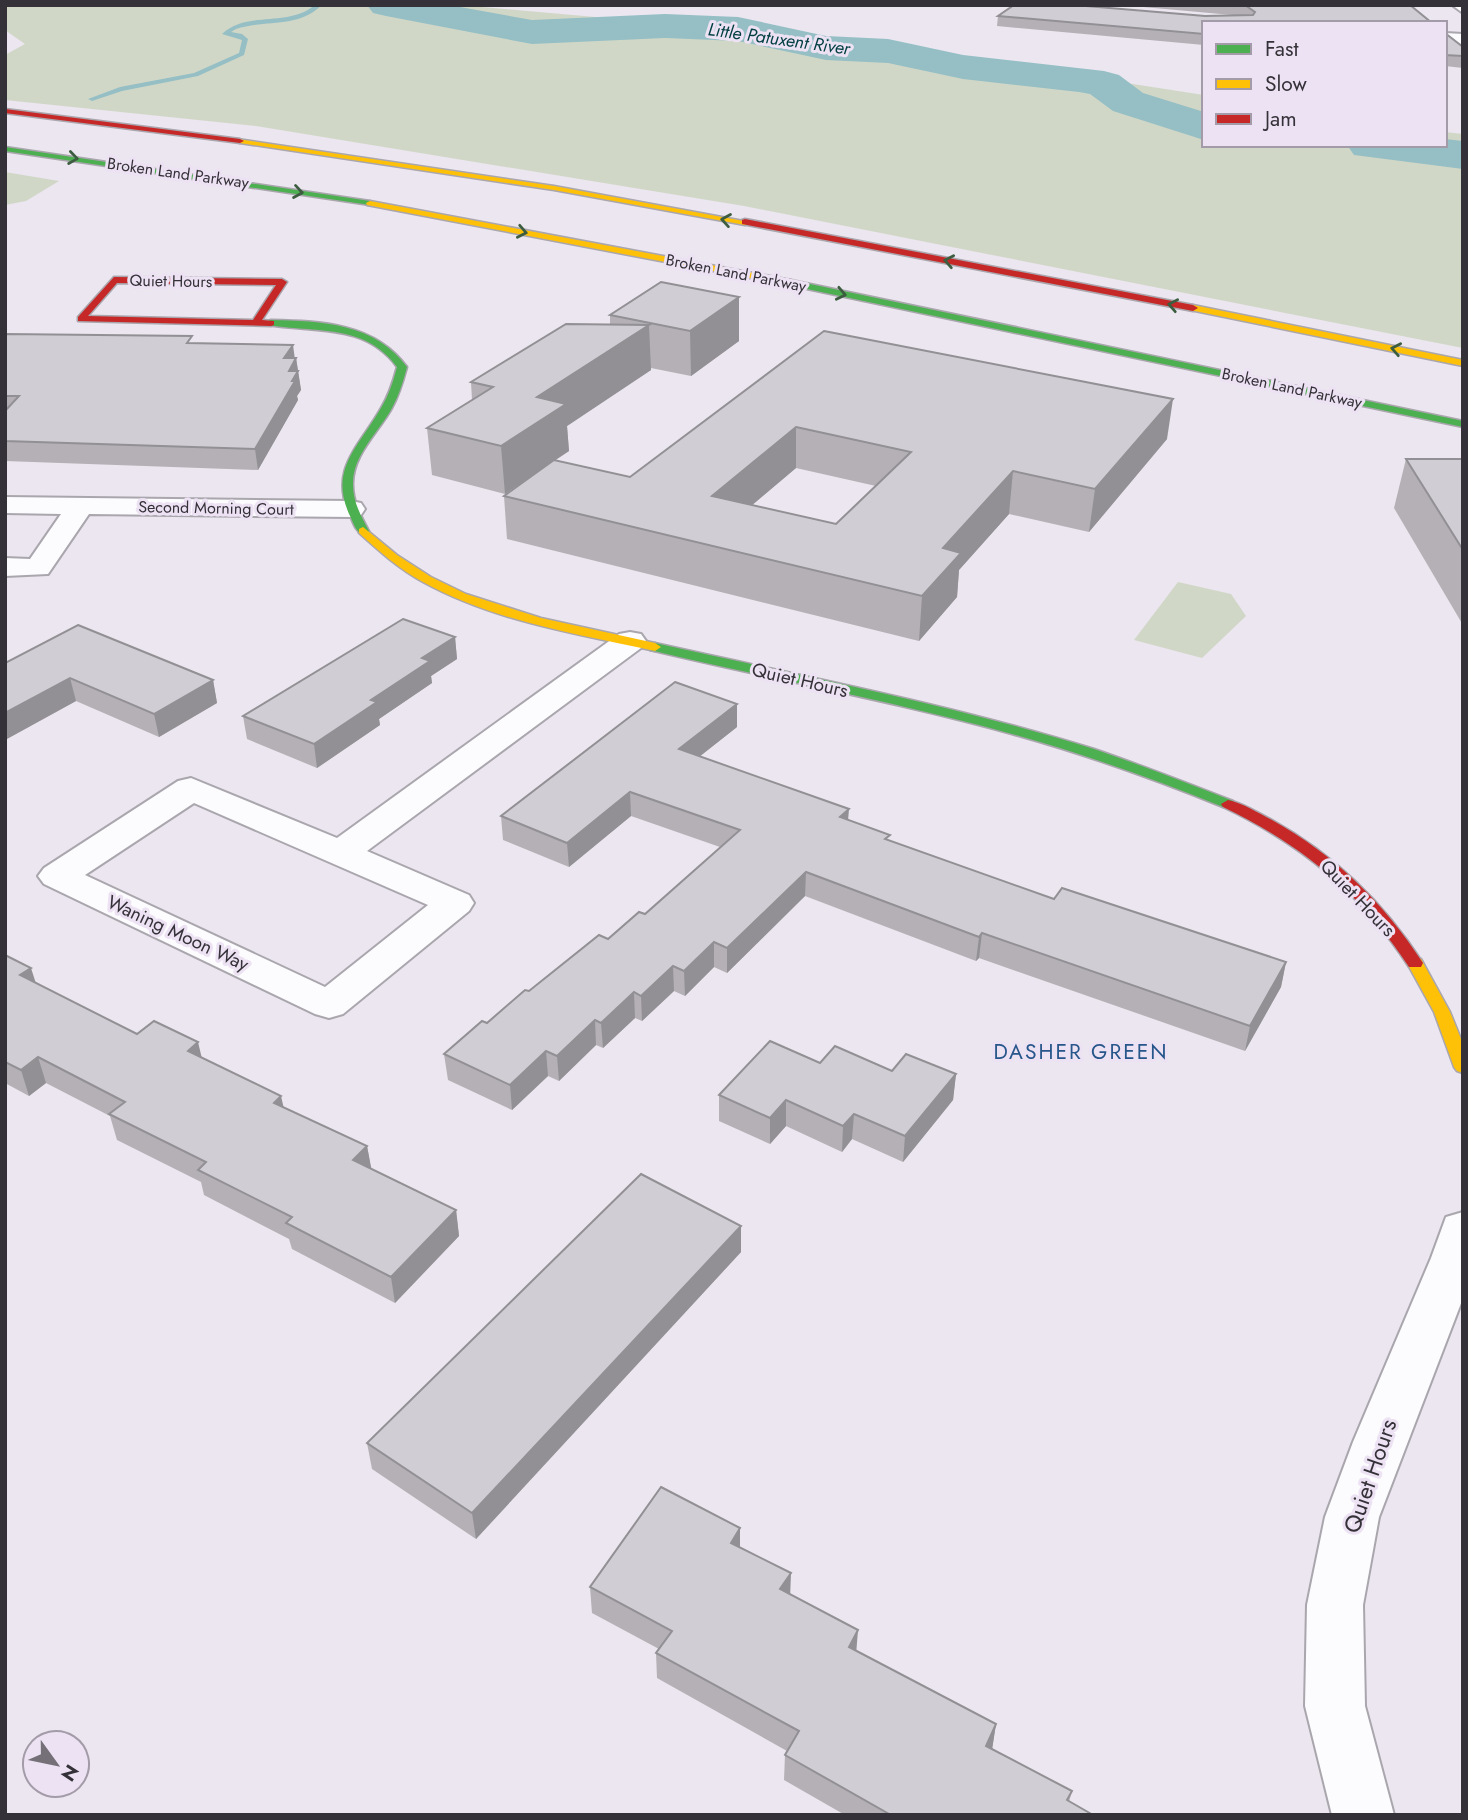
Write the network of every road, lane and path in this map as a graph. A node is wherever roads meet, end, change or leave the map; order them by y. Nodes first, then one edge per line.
1 (5, 110) edge
2 (5, 149) edge
3 (257, 322) junction
4 (1463, 363) edge
5 (1463, 424) edge
6 (5, 505) edge
7 (81, 506) junction
8 (351, 509) junction
9 (5, 567) edge
10 (630, 641) junction
11 (340, 853) junction
12 (1463, 1067) edge
13 (1463, 1229) edge
14 (1363, 1815) edge

4 -> 1 main road
2 -> 5 main road, Broken Land Parkway
3 - 3 main road, Quiet Hours
3 - 8 main road, Quiet Hours
6 - 7 street, Second Morning Court
7 - 8 street, Second Morning Court
7 - 9 street
8 - 10 main road, Quiet Hours
10 - 11 street
10 - 12 main road, Quiet Hours
11 - 11 street, Waning Moon Way
13 - 14 street, Quiet Hours

